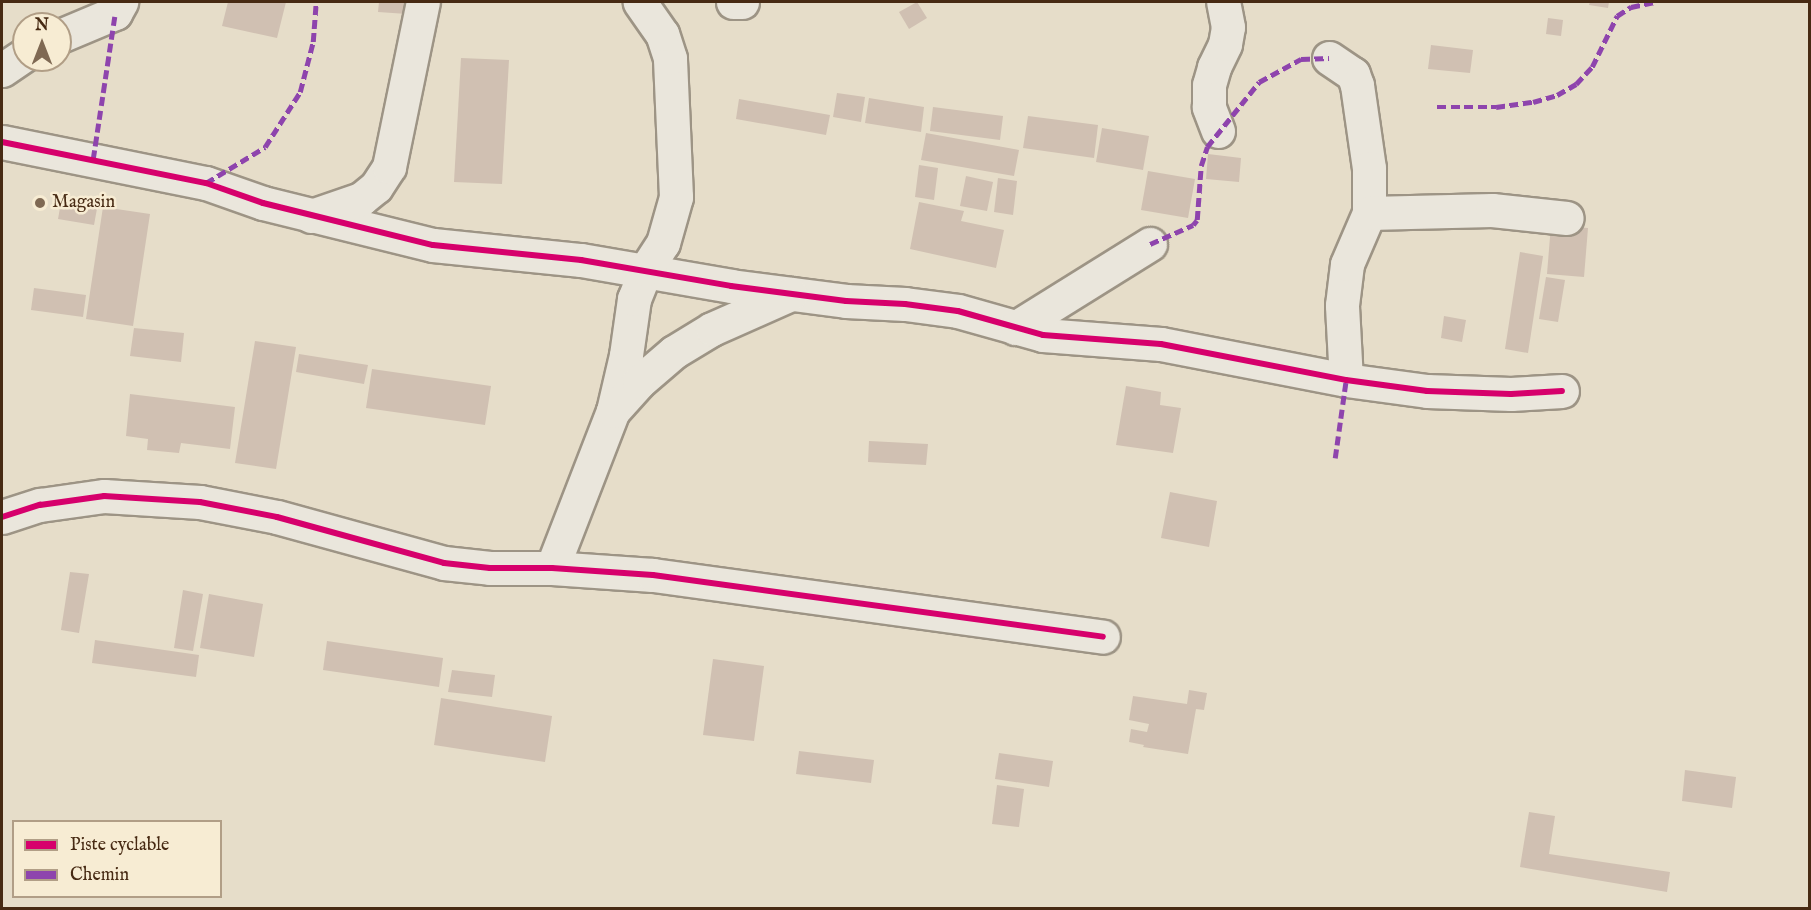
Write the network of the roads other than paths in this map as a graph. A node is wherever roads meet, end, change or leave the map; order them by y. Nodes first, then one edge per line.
1 (121, 2) edge
2 (423, 2) edge
3 (640, 2) edge
4 (733, 2) edge
5 (741, 2) edge
6 (1223, 2) edge
7 (72, 31) edge
8 (1329, 58) dead end
9 (1218, 131) dead end
10 (2, 142) edge
11 (1368, 213) junction
12 (311, 216) junction
13 (1567, 218) dead end
14 (1150, 243) dead end
15 (646, 269) junction
16 (792, 293) junction
17 (1015, 328) junction
18 (1346, 380) junction
19 (1562, 391) dead end
20 (614, 411) junction
21 (2, 517) edge
22 (552, 568) junction
23 (1103, 637) dead end

1 - 7 street
2 - 12 street
3 - 15 street
4 - 5 street
6 - 9 street
8 - 11 street
10 - 12 street
11 - 13 street
11 - 18 street
12 - 15 street
14 - 17 street
15 - 16 street
15 - 20 street
16 - 17 street
16 - 20 street
17 - 18 street
18 - 19 street
20 - 22 street
21 - 22 street
22 - 23 street

